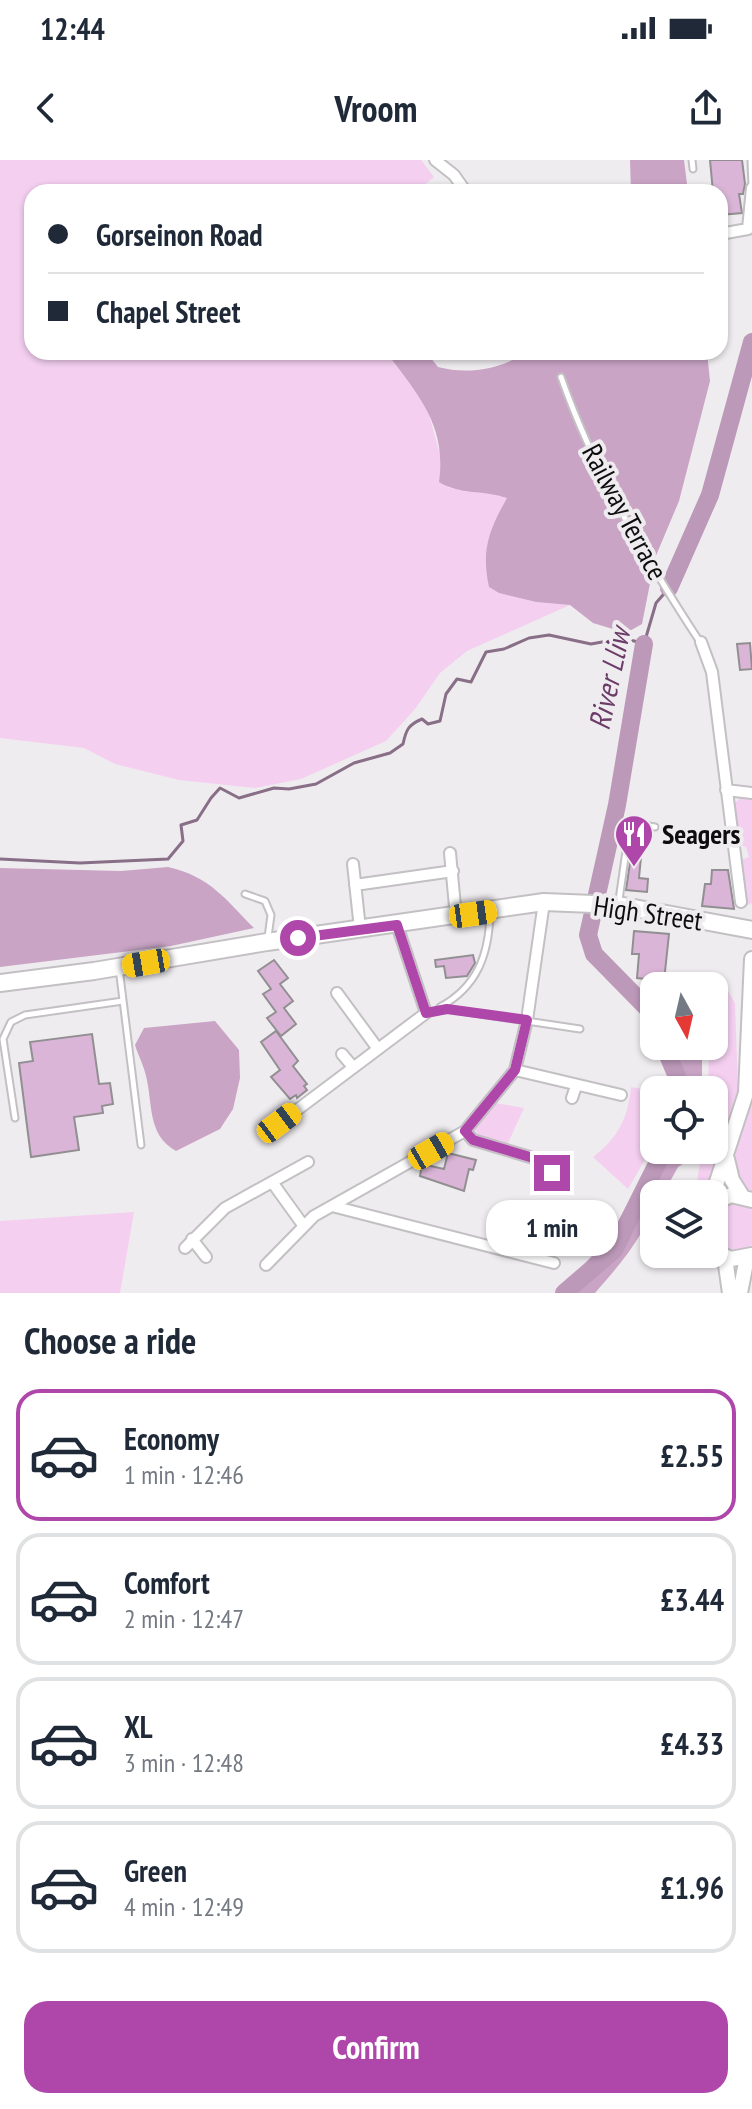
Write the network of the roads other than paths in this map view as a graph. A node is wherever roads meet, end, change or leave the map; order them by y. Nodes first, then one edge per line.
1 (435, 160) edge
2 (692, 160) edge
3 (751, 160) edge
4 (693, 169) dead end
5 (460, 184) edge
6 (752, 188) edge
7 (728, 233) edge
8 (561, 377) dead end
9 (701, 642) joint
10 (726, 790) junction
11 (752, 793) edge
12 (655, 827) dead end
13 (450, 853) dead end
14 (353, 864) dead end
15 (453, 871) junction
16 (355, 885) junction
17 (245, 894) dead end
18 (544, 902) junction
19 (741, 902) dead end
20 (614, 905) junction
21 (490, 912) junction
22 (456, 917) junction
23 (397, 925) junction
24 (360, 929) junction
25 (752, 930) edge
26 (267, 942) junction
27 (752, 959) edge
28 (119, 967) junction
29 (0, 983) edge
30 (338, 993) dead end
31 (123, 1001) junction
32 (432, 1011) junction
33 (527, 1020) junction
34 (580, 1029) dead end
35 (378, 1049) junction
36 (342, 1054) dead end
37 (353, 1067) junction
38 (515, 1070) junction
39 (576, 1086) junction
40 (621, 1095) dead end
41 (572, 1098) dead end
42 (15, 1118) dead end
43 (269, 1131) dead end
44 (465, 1131) junction
45 (141, 1145) dead end
46 (728, 1151) joint
47 (305, 1168) dead end
48 (552, 1173) dead end
49 (272, 1182) junction
50 (728, 1197) edge
51 (749, 1197) edge
52 (332, 1206) junction
53 (303, 1225) junction
54 (728, 1255) edge
55 (750, 1256) edge
56 (206, 1257) dead end
57 (266, 1259) dead end
58 (547, 1265) dead end
59 (724, 1268) edge
60 (730, 1293) edge
61 (740, 1293) edge

1 - 5 street
2 - 4 lane
3 - 6 lane
6 - 7 street
8 - 9 lane, Railway Terrace
9 - 10 street
10 - 11 street
10 - 19 street
12 - 20 lane
13 - 15 street
14 - 16 street
15 - 16 street
15 - 22 street
16 - 24 street
17 - 26 lane
18 - 20 main road, High Street
18 - 21 main road, High Street
18 - 33 street
20 - 25 main road, High Street
21 - 22 main road, High Street
21 - 32 lane
22 - 23 main road, High Street
23 - 24 main road, High Street
23 - 32 street
24 - 26 main road, High Street
26 - 28 main road, High Street
27 - 46 street
28 - 29 main road, High Street
28 - 31 lane
30 - 35 street
31 - 42 lane
31 - 45 lane
32 - 33 lane
32 - 35 street
33 - 34 lane
33 - 38 street
35 - 37 street
36 - 37 street
37 - 43 street
38 - 39 street
38 - 44 street
39 - 40 street
39 - 41 street
44 - 48 street
44 - 52 street
46 - 51 street
47 - 49 street
49 - 53 street
49 - 56 street
50 - 51 street
52 - 53 street
52 - 58 street
53 - 57 street
54 - 55 street
55 - 61 street
59 - 60 street

